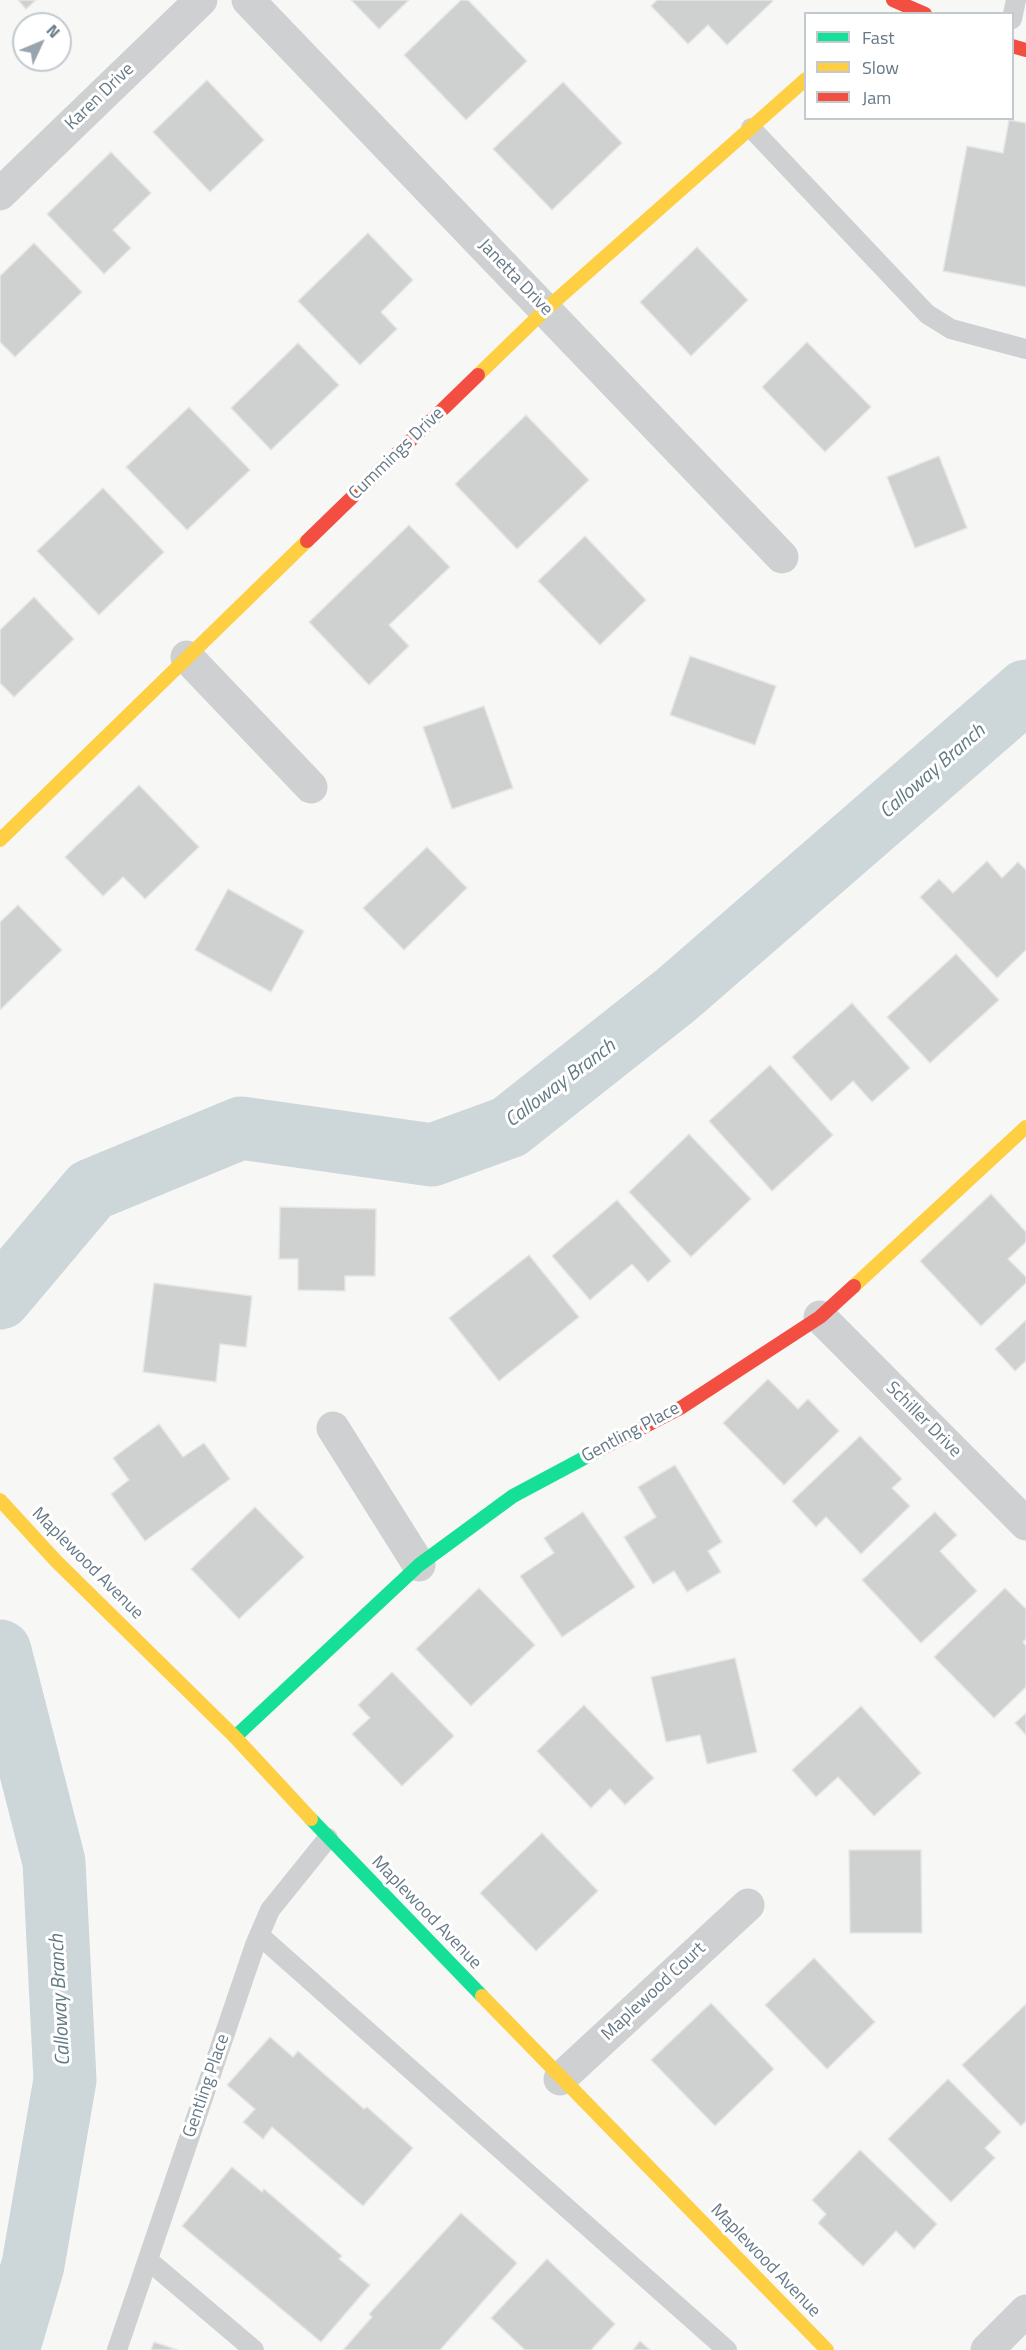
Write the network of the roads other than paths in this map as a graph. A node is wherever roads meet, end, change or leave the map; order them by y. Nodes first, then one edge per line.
1 (201, 0) edge
2 (248, 0) edge
3 (894, 0) edge
4 (882, 12) edge
5 (920, 12) edge
6 (804, 81) edge
7 (750, 128) junction
8 (0, 194) edge
9 (545, 310) junction
10 (1026, 349) edge
11 (782, 557) dead end
12 (187, 657) junction
13 (311, 787) dead end
14 (0, 840) edge
15 (1026, 1127) edge
16 (820, 1317) junction
17 (333, 1428) dead end
18 (0, 1500) edge
19 (1026, 1524) edge
20 (419, 1565) junction
21 (235, 1737) junction
22 (328, 1838) junction
23 (748, 1905) dead end
24 (259, 1935) junction
25 (560, 2079) junction
26 (148, 2261) junction
27 (1026, 2311) edge
28 (822, 2349) edge
29 (117, 2350) edge
30 (254, 2350) edge
31 (727, 2350) edge
32 (987, 2350) edge

1 - 8 street, Karen Drive
2 - 9 street, Janetta Drive
3 - 4 street
3 - 5 street
6 - 7 street, Cummings Drive
7 - 9 street, Cummings Drive
7 - 10 lane
9 - 11 street, Janetta Drive
9 - 12 street, Cummings Drive
12 - 13 street
12 - 14 street, Cummings Drive
15 - 16 street, Gentling Place
16 - 19 street, Schiller Drive
16 - 20 street, Gentling Place
17 - 20 street
18 - 21 street, Maplewood Avenue
20 - 21 street, Gentling Place
21 - 22 street, Maplewood Avenue
22 - 24 lane, Gentling Place
22 - 25 street, Maplewood Avenue
23 - 25 street, Maplewood Court
24 - 26 lane, Gentling Place
24 - 31 lane
25 - 28 street, Maplewood Avenue
26 - 29 lane, Gentling Place
26 - 30 lane
27 - 32 street

